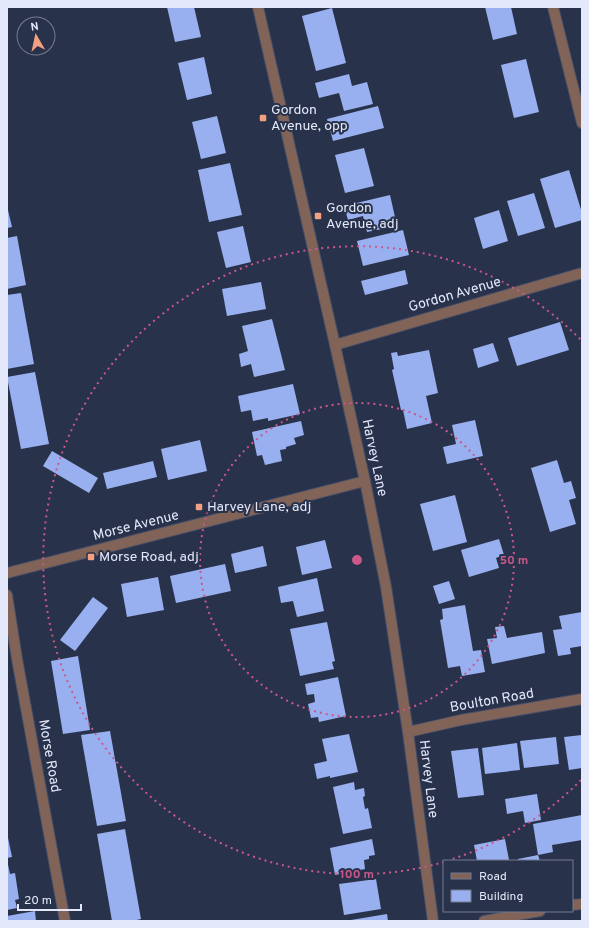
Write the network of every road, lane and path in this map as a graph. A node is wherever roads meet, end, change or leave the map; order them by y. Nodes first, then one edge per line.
1 (258, 7) edge
2 (553, 7) edge
3 (582, 123) edge
4 (582, 273) edge
5 (335, 345) junction
6 (365, 481) junction
7 (7, 574) edge
8 (7, 595) edge
9 (582, 699) edge
10 (408, 732) junction
11 (534, 912) edge
12 (65, 921) edge
13 (433, 921) edge
14 (484, 921) edge

1 - 5 street, Harvey Lane
2 - 3 street
4 - 5 street, Gordon Avenue
5 - 6 street, Harvey Lane
6 - 7 street, Morse Avenue
6 - 10 street, Harvey Lane
8 - 12 street, Morse Road
9 - 10 street, Boulton Road
10 - 13 street, Harvey Lane
11 - 14 street

